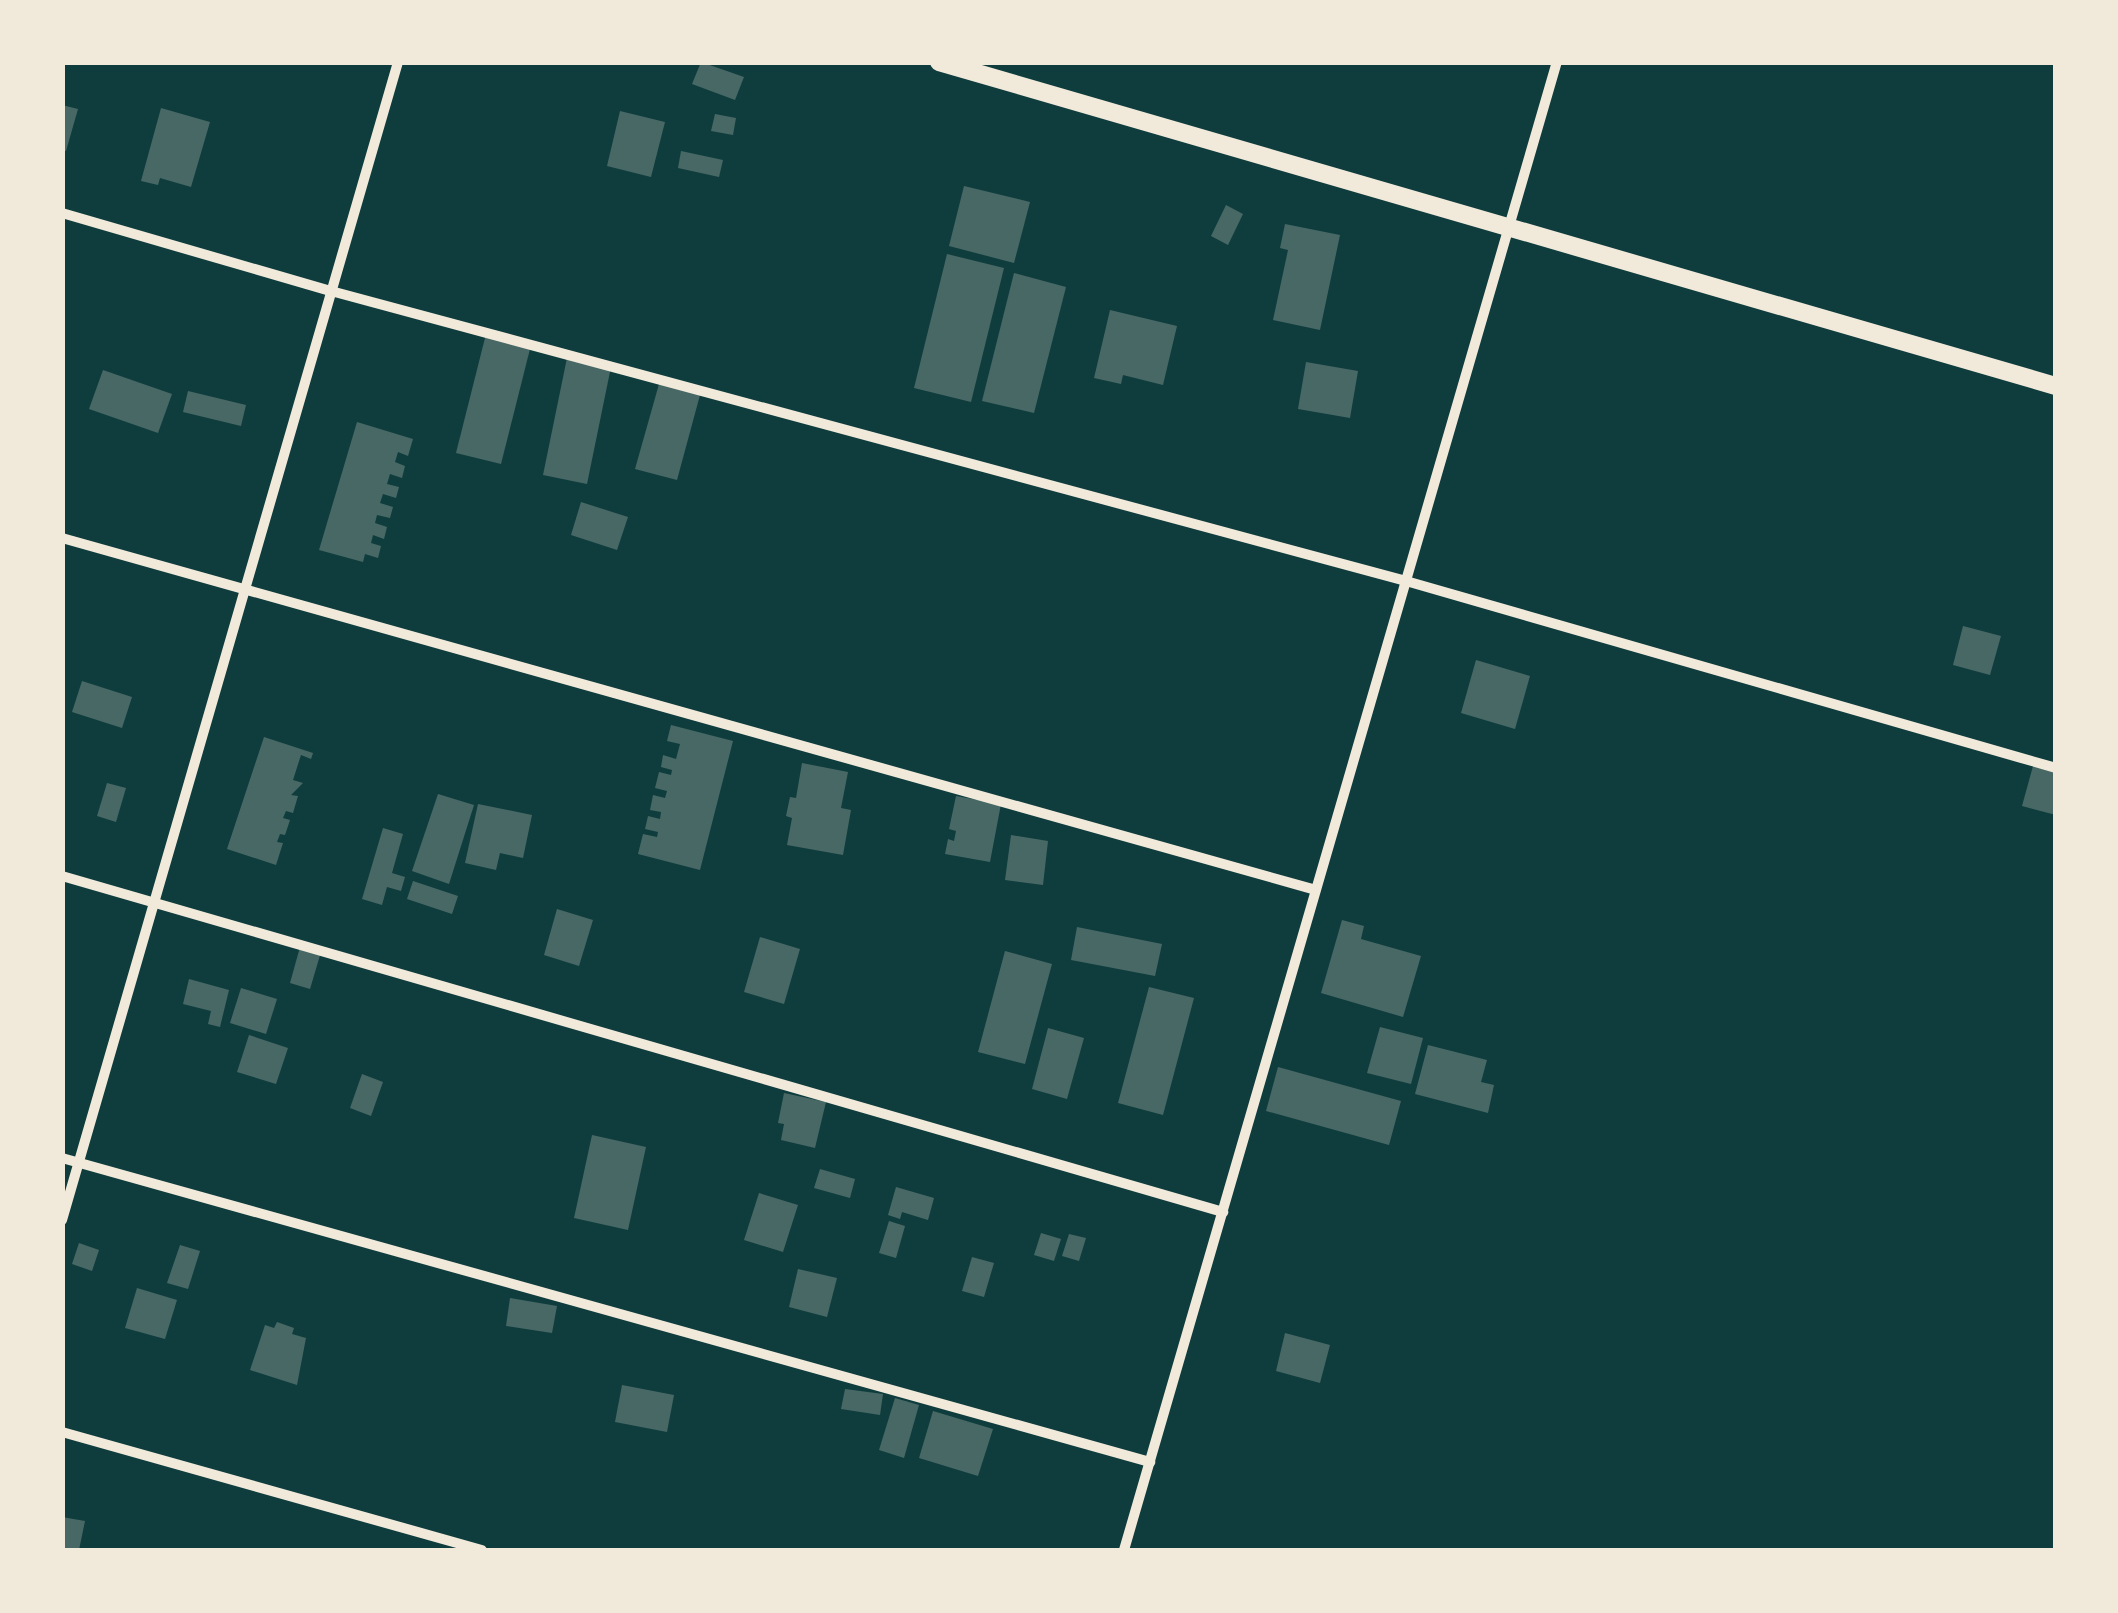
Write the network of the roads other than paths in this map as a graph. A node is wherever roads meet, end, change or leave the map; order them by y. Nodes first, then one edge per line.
1 (398, 62) edge
2 (939, 62) edge
3 (1556, 62) edge
4 (62, 213) edge
5 (1508, 228) junction
6 (331, 291) junction
7 (2056, 386) edge
8 (62, 538) edge
9 (1406, 581) junction
10 (245, 589) junction
11 (2056, 768) edge
12 (62, 876) edge
13 (1316, 890) junction
14 (154, 903) junction
15 (62, 1158) edge
16 (79, 1163) junction
17 (1223, 1212) junction
18 (62, 1220) edge
19 (62, 1432) edge
20 (1150, 1462) junction
21 (482, 1550) edge
22 (1124, 1550) edge

1 - 6 street
2 - 5 street
3 - 5 street
4 - 6 street
5 - 7 street
5 - 9 street
6 - 9 street
6 - 10 street
8 - 10 street
9 - 11 street
9 - 13 street
10 - 13 street
10 - 14 street
12 - 14 street
13 - 17 street
14 - 16 street
14 - 17 street
15 - 16 street
16 - 18 street
16 - 20 street
17 - 20 street
19 - 21 street
20 - 22 street

